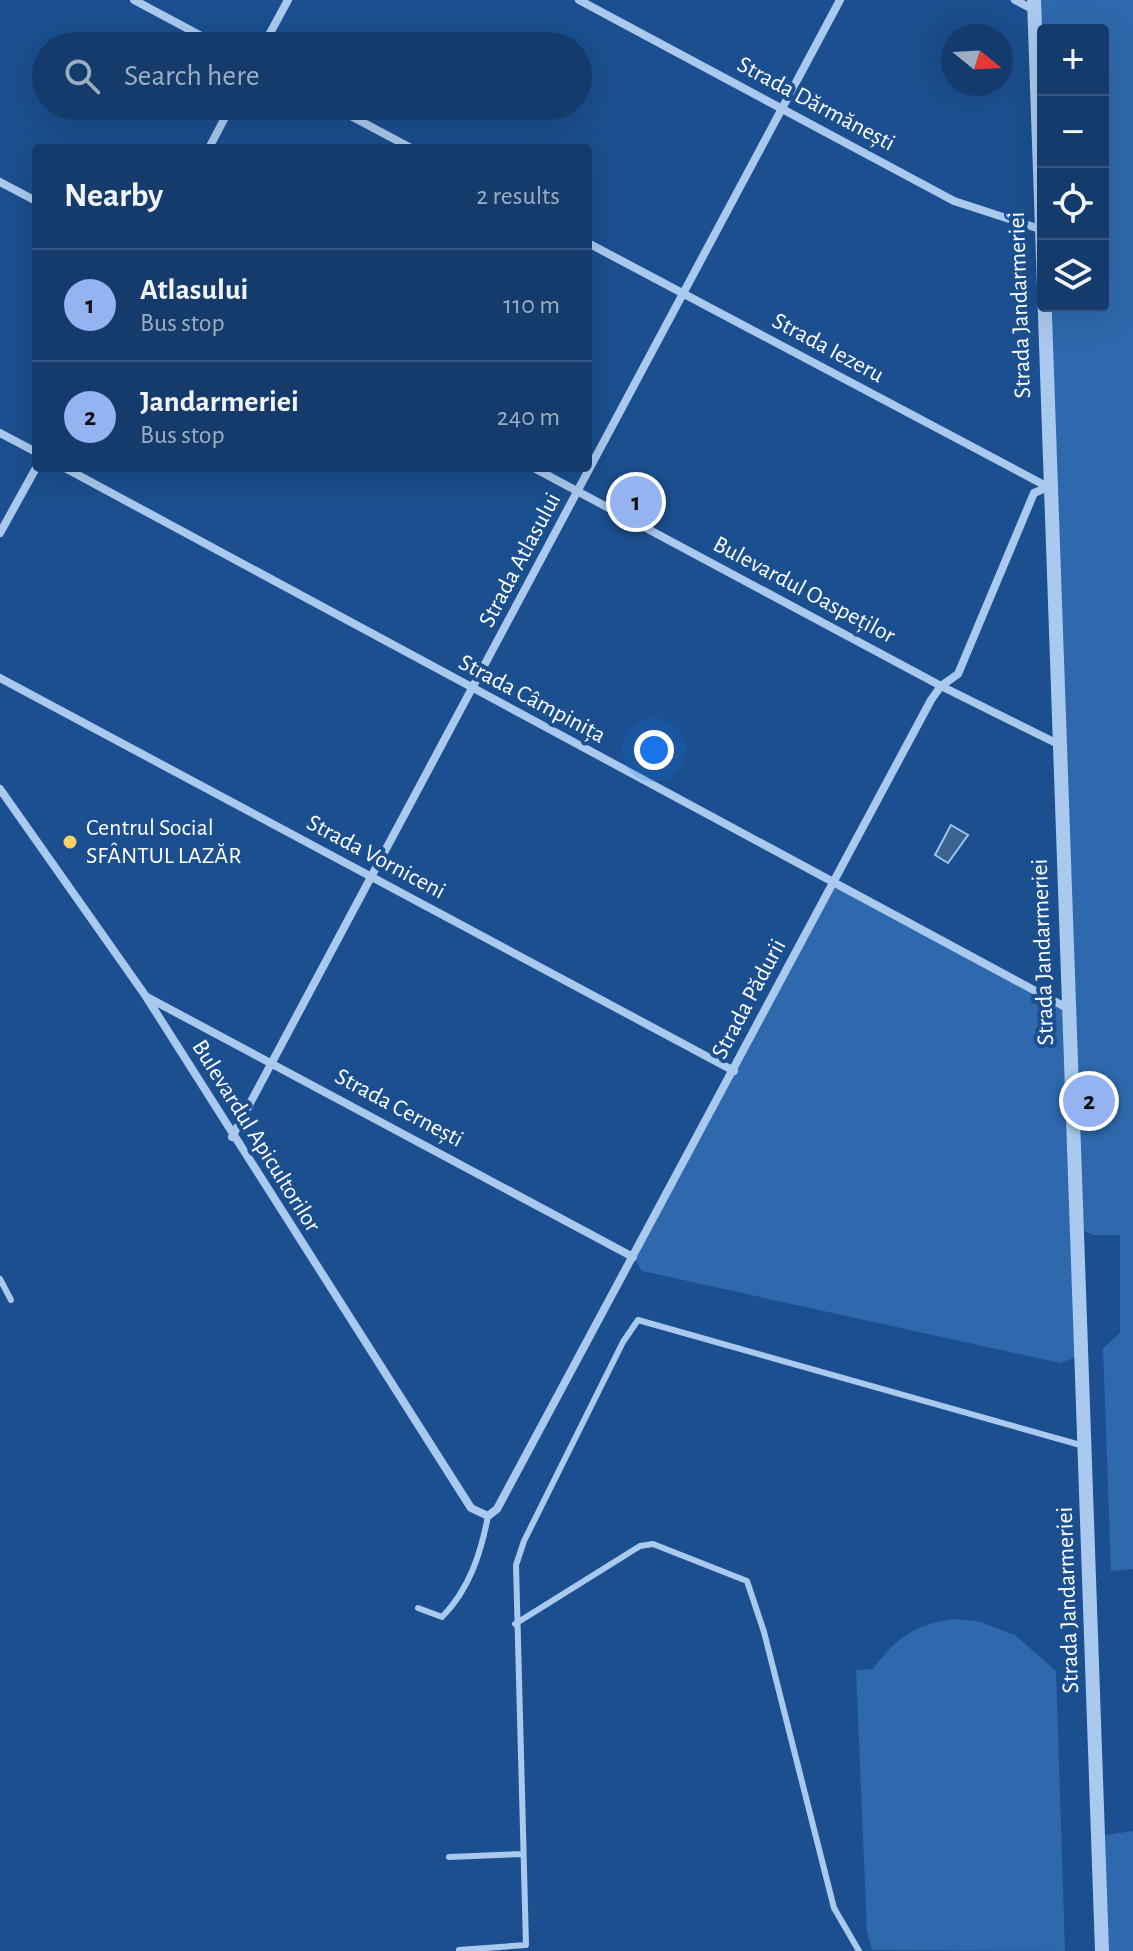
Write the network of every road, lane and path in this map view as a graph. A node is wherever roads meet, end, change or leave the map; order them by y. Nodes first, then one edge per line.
1 (134, 0) edge
2 (288, 0) edge
3 (579, 0) edge
4 (840, 0) edge
5 (1015, 0) edge
6 (1034, 5) edge
7 (194, 32) edge
8 (271, 32) edge
9 (782, 109) junction
10 (224, 120) edge
11 (358, 120) edge
12 (211, 144) edge
13 (403, 144) edge
14 (1038, 168) edge
15 (0, 182) edge
16 (32, 199) edge
17 (1037, 228) edge
18 (1040, 240) edge
19 (592, 245) edge
20 (683, 294) junction
21 (0, 433) edge
22 (32, 450) edge
23 (592, 467) edge
24 (34, 472) edge
25 (72, 472) edge
26 (542, 472) edge
27 (590, 472) edge
28 (1048, 487) junction
29 (579, 492) junction
30 (0, 533) edge
31 (0, 678) edge
32 (941, 686) junction
33 (473, 690) junction
34 (1058, 744) junction
35 (0, 789) edge
36 (372, 877) junction
37 (834, 883) junction
38 (145, 995) junction
39 (1067, 1008) junction
40 (272, 1063) junction
41 (734, 1071) junction
42 (232, 1137) junction
43 (633, 1257) junction
44 (0, 1279) edge
45 (11, 1300) dead end
46 (1085, 1446) junction
47 (488, 1516) junction
48 (418, 1608) dead end
49 (515, 1624) junction
50 (523, 1854) junction
51 (449, 1857) dead end
52 (459, 1950) edge
53 (859, 1951) edge
54 (1102, 1951) edge

1 - 7 street
2 - 8 street
3 - 9 street, Strada Dărmănești
4 - 9 street, Strada Atlasului
5 - 6 street
6 - 14 street, Strada Jandarmeriei
9 - 17 street, Strada Dărmănești
9 - 20 street, Strada Atlasului
10 - 12 street
11 - 13 street
15 - 16 street
18 - 28 street, Strada Jandarmeriei
19 - 20 street, Strada Iezeru
20 - 23 street, Strada Atlasului
20 - 28 street, Strada Iezeru
21 - 22 street
24 - 30 street
25 - 33 street, Strada Câmpinița
26 - 29 street, Bulevardul Oaspeților
27 - 29 street, Strada Atlasului
28 - 32 street, Strada Pădurii
28 - 34 street, Strada Jandarmeriei
29 - 32 street, Bulevardul Oaspeților
29 - 33 street, Strada Atlasului
31 - 36 street, Strada Vorniceni
32 - 34 street, Bulevardul Oaspeților
32 - 37 street, Strada Pădurii
33 - 36 street, Strada Atlasului
33 - 37 street, Strada Câmpinița
34 - 39 street, Strada Jandarmeriei
35 - 38 street, Bulevardul Apicultorilor
36 - 40 street, Strada Atlasului
36 - 41 street, Strada Vorniceni
37 - 39 street, Strada Câmpinița
37 - 41 street, Strada Pădurii
38 - 40 street, Strada Cernești
38 - 42 street, Bulevardul Apicultorilor
39 - 46 street, Strada Jandarmeriei
40 - 42 street, Strada Atlasului
40 - 43 street, Strada Cernești
41 - 43 street, Strada Pădurii
42 - 47 street, Bulevardul Apicultorilor
43 - 47 street, Strada Pădurii
44 - 45 lane
46 - 49 lane
46 - 54 street, Strada Jandarmeriei
47 - 48 lane
49 - 50 lane
49 - 53 lane
50 - 51 lane
50 - 52 lane

